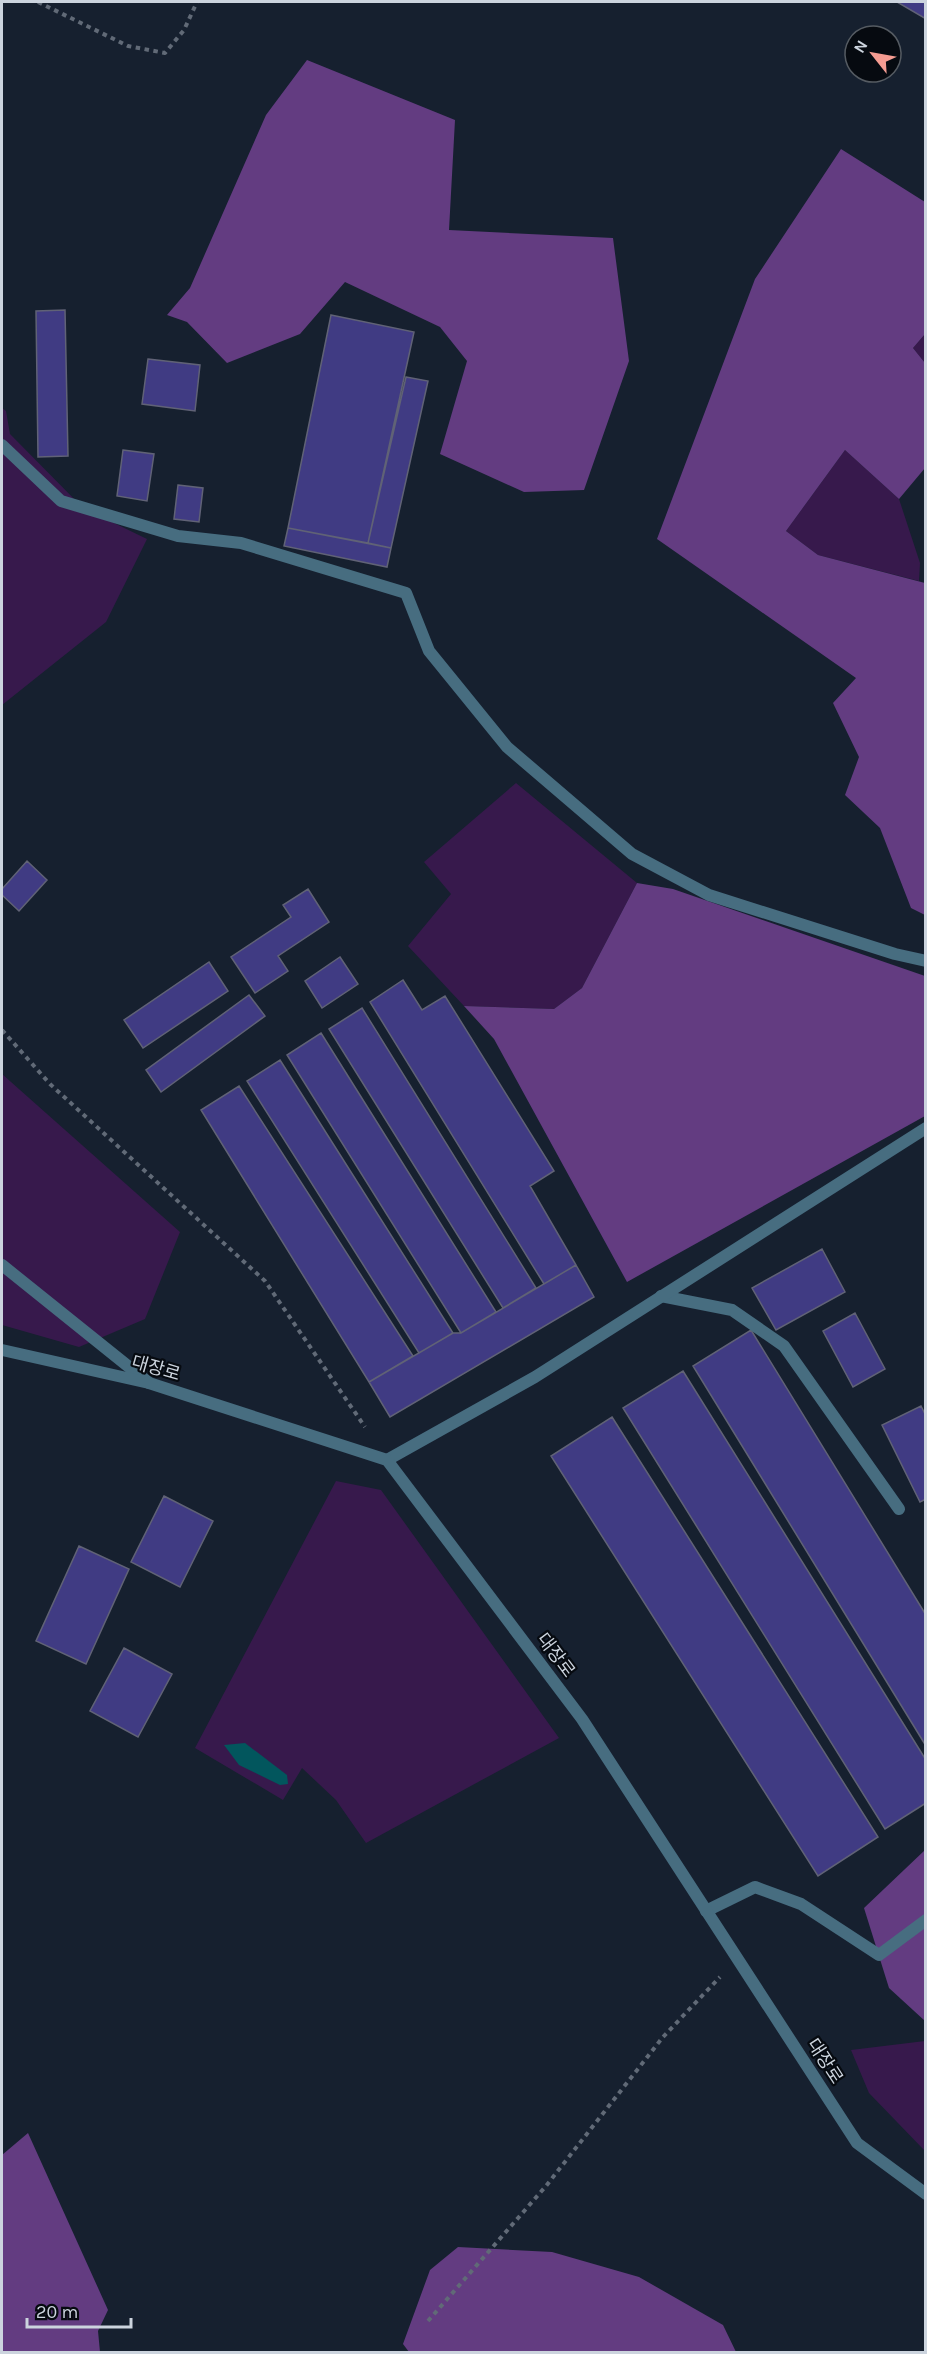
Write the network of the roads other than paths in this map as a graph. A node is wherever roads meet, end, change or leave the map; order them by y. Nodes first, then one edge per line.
1 (2, 445) edge
2 (926, 961) edge
3 (926, 1128) edge
4 (2, 1265) edge
5 (661, 1296) junction
6 (2, 1350) edge
7 (149, 1383) junction
8 (387, 1460) junction
9 (899, 1509) dead end
10 (706, 1911) junction
11 (926, 1920) edge
12 (926, 2194) edge

1 - 2 street
3 - 5 street
4 - 7 street
5 - 8 street
5 - 9 street
6 - 7 street, 대장로
7 - 8 street, 대장로
8 - 10 street, 대장로
10 - 11 street
10 - 12 street, 대장로

